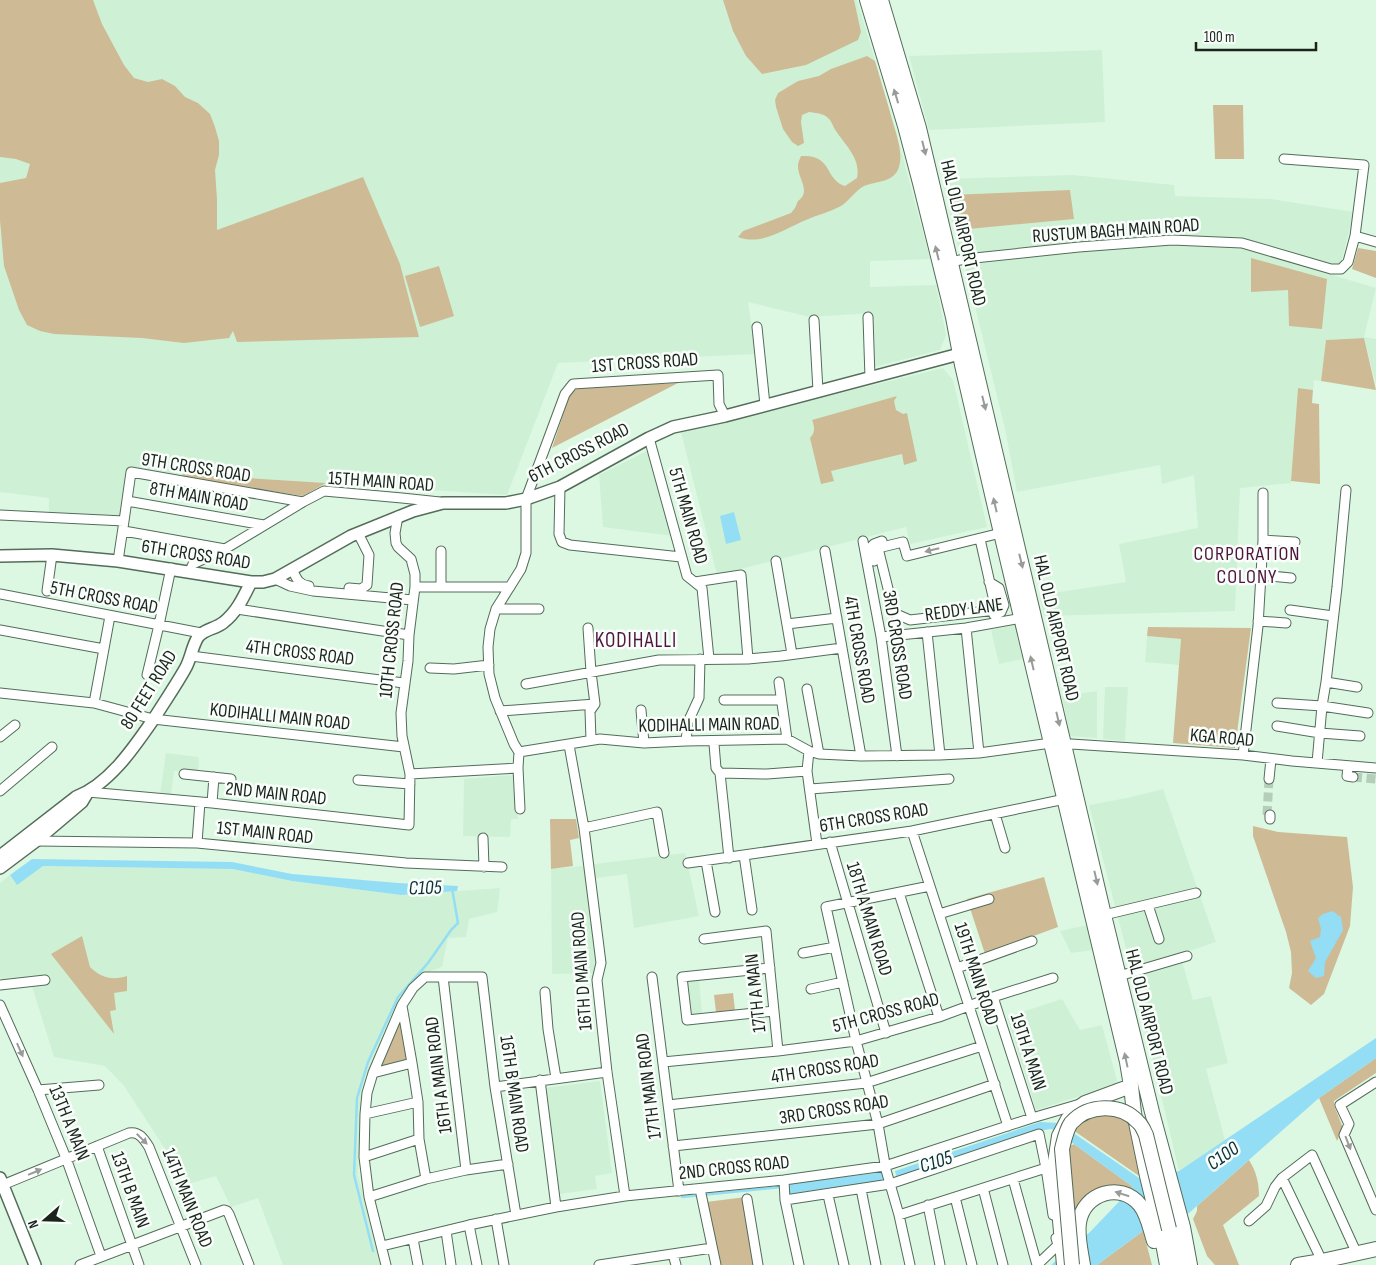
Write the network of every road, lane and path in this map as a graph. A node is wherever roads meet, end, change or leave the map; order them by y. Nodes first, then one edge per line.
1 (867, 0) edge
2 (881, 0) edge
3 (1284, 159) dead end
4 (1355, 236) junction
5 (1376, 242) edge
6 (950, 262) junction
7 (868, 317) dead end
8 (814, 320) dead end
9 (757, 327) dead end
10 (964, 356) junction
11 (870, 378) junction
12 (818, 391) junction
13 (764, 405) junction
14 (725, 416) junction
15 (649, 438) junction
16 (560, 487) junction
17 (1346, 490) dead end
18 (1263, 493) dead end
19 (526, 499) junction
20 (127, 501) junction
21 (302, 502) junction
22 (444, 503) junction
23 (0, 515) edge
24 (398, 516) junction
25 (124, 522) junction
26 (264, 525) junction
27 (124, 531) junction
28 (358, 532) junction
29 (1001, 533) junction
30 (980, 538) junction
31 (1263, 540) junction
32 (863, 541) dead end
33 (1295, 542) dead end
34 (898, 543) junction
35 (225, 549) junction
36 (441, 551) dead end
37 (825, 551) dead end
38 (52, 555) junction
39 (0, 556) edge
40 (681, 556) junction
41 (118, 561) junction
42 (776, 561) dead end
43 (874, 561) dead end
44 (171, 568) junction
45 (292, 569) junction
46 (190, 571) junction
47 (1261, 575) junction
48 (1291, 578) dead end
49 (275, 579) junction
50 (251, 582) junction
51 (695, 582) junction
52 (989, 582) junction
53 (441, 586) junction
54 (415, 587) junction
55 (510, 587) junction
56 (47, 591) dead end
57 (0, 594) edge
58 (413, 600) junction
59 (236, 609) junction
60 (496, 609) junction
61 (540, 609) dead end
62 (1290, 610) dead end
63 (994, 615) dead end
64 (110, 616) junction
65 (1333, 616) junction
66 (838, 618) junction
67 (1022, 618) junction
68 (1258, 621) junction
69 (1286, 623) dead end
70 (787, 624) junction
71 (159, 626) junction
72 (588, 628) dead end
73 (966, 628) junction
74 (0, 630) edge
75 (927, 632) junction
76 (202, 633) junction
77 (408, 635) junction
78 (881, 637) junction
79 (842, 648) junction
80 (104, 649) junction
81 (792, 654) junction
82 (191, 656) junction
83 (748, 658) junction
84 (704, 659) junction
85 (489, 665) junction
86 (430, 668) dead end
87 (591, 672) junction
88 (147, 675) dead end
89 (779, 682) dead end
90 (1326, 682) junction
91 (404, 683) junction
92 (526, 684) dead end
93 (1357, 687) dead end
94 (807, 689) dead end
95 (0, 692) edge
96 (724, 700) dead end
97 (781, 700) junction
98 (94, 703) junction
99 (1277, 703) dead end
100 (595, 704) junction
101 (1322, 706) junction
102 (641, 710) dead end
103 (500, 711) junction
104 (1368, 712) dead end
105 (153, 719) junction
106 (15, 725) dead end
107 (1277, 726) dead end
108 (1320, 732) junction
109 (1360, 736) dead end
110 (0, 737) edge
111 (787, 739) junction
112 (590, 740) junction
113 (686, 741) junction
114 (712, 741) junction
115 (644, 743) junction
116 (1058, 744) junction
117 (569, 745) junction
118 (52, 747) dead end
119 (404, 747) junction
120 (809, 750) junction
121 (519, 752) junction
122 (979, 753) junction
123 (819, 754) junction
124 (940, 755) junction
125 (1243, 755) junction
126 (861, 756) junction
127 (896, 756) junction
128 (1273, 759) junction
129 (1317, 764) junction
130 (1348, 766) junction
131 (518, 768) junction
132 (1376, 768) edge
133 (807, 771) junction
134 (720, 772) junction
135 (184, 774) dead end
136 (410, 774) junction
137 (214, 777) junction
138 (1353, 777) dead end
139 (231, 779) dead end
140 (949, 779) dead end
141 (1272, 779) tunnel mouth
142 (358, 780) dead end
143 (410, 784) junction
144 (810, 790) junction
145 (0, 791) edge
146 (88, 792) junction
147 (1065, 799) junction
148 (200, 802) junction
149 (212, 803) junction
150 (520, 809) dead end
151 (995, 814) junction
152 (584, 828) junction
153 (912, 831) junction
154 (483, 838) dead end
155 (31, 839) junction
156 (830, 842) junction
157 (197, 843) junction
158 (818, 844) junction
159 (1005, 848) dead end
160 (664, 853) dead end
161 (744, 855) junction
162 (0, 856) edge
163 (729, 858) junction
164 (706, 861) junction
165 (688, 863) dead end
166 (484, 867) junction
167 (502, 867) dead end
168 (0, 868) edge
169 (930, 886) junction
170 (899, 893) junction
171 (1196, 893) dead end
172 (989, 899) dead end
173 (848, 903) junction
174 (1148, 905) junction
175 (752, 910) dead end
176 (715, 912) dead end
177 (939, 914) junction
178 (1104, 916) junction
179 (704, 939) dead end
180 (1160, 939) dead end
181 (1032, 941) dead end
182 (835, 947) junction
183 (803, 953) dead end
184 (1187, 956) dead end
185 (770, 968) junction
186 (957, 968) junction
187 (1125, 974) junction
188 (652, 976) dead end
189 (443, 977) junction
190 (1053, 978) dead end
191 (45, 980) dead end
192 (843, 982) junction
193 (0, 985) edge
194 (811, 989) dead end
195 (545, 992) dead end
196 (993, 997) junction
197 (0, 1005) edge
198 (402, 1005) junction
199 (969, 1006) junction
200 (774, 1011) junction
201 (939, 1017) junction
202 (886, 1033) junction
203 (856, 1041) junction
204 (982, 1046) junction
205 (778, 1051) junction
206 (412, 1062) junction
207 (663, 1062) junction
208 (608, 1072) junction
209 (373, 1073) junction
210 (556, 1078) junction
211 (540, 1080) junction
212 (1376, 1082) edge
213 (866, 1083) junction
214 (994, 1084) junction
215 (99, 1085) dead end
216 (1131, 1086) junction
217 (495, 1087) junction
218 (38, 1090) junction
219 (418, 1102) junction
220 (1085, 1103) junction
221 (668, 1105) junction
222 (365, 1114) junction
223 (1032, 1118) junction
224 (878, 1124) junction
225 (1008, 1126) junction
226 (419, 1139) junction
227 (97, 1146) junction
228 (673, 1146) junction
229 (364, 1157) junction
230 (66, 1158) junction
231 (508, 1164) junction
232 (886, 1168) junction
233 (1046, 1168) junction
234 (466, 1170) junction
235 (426, 1178) junction
236 (1282, 1178) junction
237 (1013, 1179) junction
238 (784, 1182) junction
239 (1, 1183) edge
240 (889, 1183) junction
241 (983, 1188) junction
242 (861, 1190) junction
243 (679, 1191) junction
244 (701, 1195) junction
245 (828, 1195) junction
246 (625, 1196) junction
247 (370, 1197) junction
248 (955, 1197) junction
249 (785, 1198) junction
250 (747, 1199) dead end
251 (928, 1206) junction
252 (556, 1207) junction
253 (1376, 1208) edge
254 (516, 1215) junction
255 (899, 1216) junction
256 (496, 1219) junction
257 (1249, 1220) dead end
258 (469, 1225) junction
259 (180, 1226) junction
260 (1166, 1229) junction
261 (446, 1231) junction
262 (413, 1238) junction
263 (132, 1245) junction
264 (1186, 1245) junction
265 (382, 1246) junction
266 (712, 1248) junction
267 (1376, 1249) edge
268 (673, 1254) junction
269 (101, 1256) junction
270 (1376, 1257) edge
271 (1063, 1260) edge
272 (1166, 1260) edge
273 (1322, 1261) junction
274 (1351, 1261) edge
275 (631, 1263) edge
276 (35, 1265) edge
277 (80, 1265) edge
278 (139, 1265) edge
279 (196, 1265) edge
280 (249, 1265) edge
281 (386, 1265) edge
282 (418, 1265) edge
283 (452, 1265) edge
284 (477, 1265) edge
285 (504, 1265) edge
286 (599, 1265) edge
287 (676, 1265) edge
288 (716, 1265) edge
289 (758, 1265) edge
290 (799, 1265) edge
291 (844, 1265) edge
292 (876, 1265) edge
293 (910, 1265) edge
294 (940, 1265) edge
295 (972, 1265) edge
296 (1003, 1265) edge
297 (1037, 1265) edge
298 (1072, 1265) edge
299 (1083, 1265) edge
300 (1179, 1265) edge
301 (1190, 1265) edge
302 (1200, 1265) edge
303 (1298, 1265) edge

10 -> 1 main road, HAL OLD AIRPORT ROAD
2 -> 6 main road, HAL OLD AIRPORT ROAD
3 - 4 street
4 - 5 street
4 - 6 street, RUSTUM BAGH MAIN ROAD
6 - 10 main road, HAL OLD AIRPORT ROAD
7 - 11 street
8 - 12 street
9 - 13 street
10 - 11 street, 6TH CROSS ROAD
29 -> 10 main road, HAL OLD AIRPORT ROAD
10 -> 116 main road, HAL OLD AIRPORT ROAD
11 - 12 street, 6TH CROSS ROAD
12 - 13 street, 6TH CROSS ROAD
13 - 14 street, 6TH CROSS ROAD
14 - 15 street, 6TH CROSS ROAD
14 - 19 street, 1ST CROSS ROAD
15 - 16 street, 6TH CROSS ROAD
15 - 40 street, 5TH MAIN ROAD
16 - 19 street, 6TH CROSS ROAD
16 - 40 street
17 - 65 street
18 - 31 street
19 - 22 street, 6TH CROSS ROAD
19 - 55 street
20 - 21 street, 9TH CROSS ROAD
20 - 25 street, 9TH CROSS ROAD
20 - 26 street, 8TH MAIN ROAD
21 - 22 street, 15TH MAIN ROAD
21 - 26 street, 15TH MAIN ROAD
22 - 24 street, 6TH CROSS ROAD
23 - 25 street
24 - 28 street, 6TH CROSS ROAD
24 - 54 street, 10TH CROSS ROAD
25 - 27 street, 9TH CROSS ROAD
26 - 35 street, 15TH MAIN ROAD
27 - 35 street
27 - 41 street, 9TH CROSS ROAD
28 - 45 street, 6TH CROSS ROAD
28 - 45 street
29 - 30 street
29 - 67 main road, HAL OLD AIRPORT ROAD
30 -> 34 street
30 - 52 street
31 - 33 street
31 - 47 street
32 - 78 street, 3RD CROSS ROAD
34 - 43 street
34 - 52 street
35 - 46 street, 15TH MAIN ROAD
36 - 53 street
37 - 66 street, 4TH CROSS ROAD
38 - 39 street, 6TH CROSS ROAD
38 - 41 street, 6TH CROSS ROAD
38 - 56 street
40 - 51 street, 5TH MAIN ROAD
41 - 44 street, 6TH CROSS ROAD
42 - 70 street
44 - 46 street, 6TH CROSS ROAD
44 - 71 street
45 - 49 street, 6TH CROSS ROAD
46 - 50 street, 6TH CROSS ROAD
47 - 48 street
47 - 68 street
49 - 50 street, 6TH CROSS ROAD
49 - 58 street
50 - 59 street
51 - 83 street
51 - 84 street, 5TH MAIN ROAD
52 - 63 street
53 - 54 street
53 - 55 street
54 - 58 street, 10TH CROSS ROAD
55 - 60 street
57 - 64 street, 5TH CROSS ROAD
58 - 77 street, 10TH CROSS ROAD
59 - 76 street
59 - 77 street
60 - 61 street
60 - 85 street
62 - 65 street
64 - 71 street, 5TH CROSS ROAD
64 - 80 street
65 - 90 street
66 - 70 street
66 - 79 street, 4TH CROSS ROAD
67 - 73 street, REDDY LANE
116 -> 67 main road, HAL OLD AIRPORT ROAD
68 - 69 street
68 - 125 street
70 - 81 street
71 - 76 street, 5TH CROSS ROAD
71 - 88 street
72 - 87 street
73 - 75 street, REDDY LANE
73 - 122 street
74 - 80 street
75 - 78 street, REDDY LANE
75 - 124 street
76 - 82 street, 80 FEET ROAD
77 - 91 street, 10TH CROSS ROAD
78 - 127 street, 3RD CROSS ROAD
79 - 81 street
79 - 126 street, 4TH CROSS ROAD
80 - 98 street
81 - 83 street
82 - 91 street, 4TH CROSS ROAD
82 - 105 street, 80 FEET ROAD
83 - 84 street
84 - 87 street
84 - 113 street, 5TH MAIN ROAD
85 - 86 street
85 - 103 street
87 - 92 street
87 - 100 street
89 - 97 street
90 - 93 street
90 - 101 street
91 - 119 street, 10TH CROSS ROAD
94 - 123 street
95 - 98 street, KODIHALLI MAIN ROAD
96 - 97 street
97 - 111 street
98 - 105 street, KODIHALLI MAIN ROAD
99 - 101 street
100 - 103 street
100 - 112 street
101 - 104 street
101 - 108 street
102 - 115 street
103 - 121 street
105 - 119 street, KODIHALLI MAIN ROAD
105 - 146 street, 80 FEET ROAD
106 - 110 street
107 - 108 street
108 - 109 street
108 - 129 street
111 - 114 street, KODIHALLI MAIN ROAD
111 - 120 street, KODIHALLI MAIN ROAD
112 - 115 street, KODIHALLI MAIN ROAD
112 - 117 street, KODIHALLI MAIN ROAD
113 - 114 street, KODIHALLI MAIN ROAD
113 - 115 street, KODIHALLI MAIN ROAD
114 - 134 street
116 - 122 street, KODIHALLI MAIN ROAD
116 - 125 street, KGA ROAD
116 - 147 main road, HAL OLD AIRPORT ROAD
116 -> 178 main road, HAL OLD AIRPORT ROAD
117 - 121 street, KODIHALLI MAIN ROAD
117 - 152 street, 16TH D MAIN ROAD
118 - 145 street
119 - 136 street, 10TH CROSS ROAD
120 - 123 street, KODIHALLI MAIN ROAD
120 - 133 street
121 - 131 street
122 - 124 street, KODIHALLI MAIN ROAD
123 - 126 street, KODIHALLI MAIN ROAD
124 - 127 street, KODIHALLI MAIN ROAD
125 - 128 street, KGA ROAD
126 - 127 street, KODIHALLI MAIN ROAD
128 - 129 street, KGA ROAD
128 - 141 street
129 - 130 street, KGA ROAD
130 - 132 street, KGA ROAD
130 - 138 street
131 - 136 street
131 - 150 street
133 - 134 street
133 - 144 street
134 - 163 street
135 - 137 street
136 - 143 street, 2ND MAIN ROAD
137 - 139 street
137 - 149 street
140 - 144 street
142 - 143 street
143 - 149 street, 2ND MAIN ROAD
144 - 158 street
146 - 148 street, 2ND MAIN ROAD
146 - 155 street, 80 FEET ROAD
147 - 151 street, 6TH CROSS ROAD
216 -> 147 main road, HAL OLD AIRPORT ROAD
148 - 149 street, 2ND MAIN ROAD
148 - 157 street
151 - 153 street, 6TH CROSS ROAD
151 - 159 street
152 - 160 street
152 - 208 street, 16TH D MAIN ROAD
153 - 156 street, 6TH CROSS ROAD
153 - 169 street, 19TH MAIN ROAD
154 - 166 street
155 - 157 street, 1ST MAIN ROAD
155 - 162 street, 80 FEET ROAD
155 - 168 street, 80 FEET ROAD
156 - 158 street, 6TH CROSS ROAD
156 - 173 street, 18TH A MAIN ROAD
157 - 166 street, 1ST MAIN ROAD
158 - 161 street, 6TH CROSS ROAD
161 - 163 street, 6TH CROSS ROAD
161 - 175 street
163 - 164 street, 6TH CROSS ROAD
164 - 165 street, 6TH CROSS ROAD
164 - 176 street
166 - 167 street, 1ST MAIN ROAD
169 - 170 street
169 - 177 street, 19TH MAIN ROAD
170 - 173 street
170 - 201 street
171 - 174 street
172 - 177 street
173 - 182 street
173 - 202 street, 18TH A MAIN ROAD
174 - 178 street
174 - 180 street
177 - 186 street, 19TH MAIN ROAD
178 - 187 main road, HAL OLD AIRPORT ROAD
179 - 185 street, 17TH A MAIN
181 - 186 street
182 - 183 street
182 - 192 street
184 - 187 street
185 - 200 street, 17TH A MAIN
185 - 200 street
186 - 199 street, 19TH MAIN ROAD
187 - 260 main road, HAL OLD AIRPORT ROAD
188 - 207 street, 17TH MAIN ROAD
189 - 198 street
189 - 217 street, 16TH B MAIN ROAD
189 - 234 street, 16TH A MAIN ROAD
190 - 196 street, 5TH CROSS ROAD
191 - 193 street
192 - 194 street
192 - 203 street
195 - 210 street
196 - 199 street, 5TH CROSS ROAD
196 - 223 street, 19TH A MAIN
197 -> 218 street, 13TH A MAIN
198 - 206 street
198 - 209 street
199 - 201 street, 5TH CROSS ROAD
199 - 204 street, 19TH MAIN ROAD
200 - 205 street, 17TH A MAIN
201 - 202 street, 5TH CROSS ROAD
202 - 203 street, 5TH CROSS ROAD
203 - 205 street, 5TH CROSS ROAD
203 - 213 street
204 - 213 street, 4TH CROSS ROAD
204 - 214 street, 19TH MAIN ROAD
205 - 207 street, 5TH CROSS ROAD
206 - 209 street
206 - 219 street
207 - 221 street, 17TH MAIN ROAD
208 - 210 street
208 - 246 street, 16TH D MAIN ROAD
209 - 222 street
210 - 211 street
211 - 217 street
211 - 252 street
212 -> 253 street
213 - 221 street, 4TH CROSS ROAD
213 - 224 street
214 - 224 street, 3RD CROSS ROAD
214 - 225 street, 19TH MAIN ROAD
215 - 218 street
216 - 220 main road
216 - 260 main road, HAL OLD AIRPORT ROAD
217 - 231 street, 16TH B MAIN ROAD
218 - 230 street, 13TH A MAIN
219 - 222 street
219 - 226 street
220 - 223 street, 2ND CROSS ROAD
220 - 271 main road
221 - 228 street, 17TH MAIN ROAD
222 - 229 street
223 - 225 street, 2ND CROSS ROAD
224 - 228 street, 3RD CROSS ROAD
224 - 232 street
225 - 232 street, 2ND CROSS ROAD
226 - 229 street
226 - 235 street
227 - 230 street, 14TH MAIN ROAD
227 -> 259 street, 14TH MAIN ROAD
227 - 263 street, 13TH B MAIN
228 - 243 street, 17TH MAIN ROAD
229 - 247 street
239 -> 230 street, 14TH MAIN ROAD
230 - 269 street, 13TH A MAIN
231 - 234 street
231 - 254 street, 16TH B MAIN ROAD
232 - 238 street, 2ND CROSS ROAD
232 - 240 street
233 - 237 street
233 - 240 street
233 - 297 street
234 - 235 street
235 - 247 street
236 - 257 street
236 - 273 street
236 - 274 street
237 - 241 street
237 - 297 street
238 - 244 street, 2ND CROSS ROAD
238 - 249 street
239 - 276 street
240 - 242 street
240 - 255 street
241 - 248 street
241 - 296 street
242 - 245 street
242 - 292 street
243 - 244 street, 2ND CROSS ROAD
243 - 246 street, 2ND CROSS ROAD
244 - 266 street
245 - 249 street
245 - 291 street
246 - 252 street, 2ND CROSS ROAD
247 - 265 street
248 - 251 street
248 - 295 street
249 - 290 street
250 - 289 street
251 - 255 street
251 - 294 street
252 - 254 street, 2ND CROSS ROAD
254 - 256 street, 2ND CROSS ROAD
255 - 293 street
256 - 258 street, 2ND CROSS ROAD
256 - 285 street
258 - 261 street, 2ND CROSS ROAD
258 - 284 street
259 - 263 street
259 - 279 street, 14TH MAIN ROAD
259 - 280 street
260 - 264 main road, HAL OLD AIRPORT ROAD
260 - 272 main road, HAL OLD AIRPORT ROAD
260 - 298 main road, bridge
260 -> 299 main road
260 - 300 main road
261 - 262 street, 2ND CROSS ROAD
261 - 283 street
262 - 265 street, 2ND CROSS ROAD
262 - 282 street
263 - 269 street
263 - 278 street, 13TH B MAIN
264 - 301 main road, HAL OLD AIRPORT ROAD
264 - 302 main road
265 - 281 street
266 - 268 street
266 - 288 street
267 - 274 main road
268 - 275 street
268 - 287 street
269 - 277 street
270 - 274 main road
273 - 274 main road
273 - 303 main road
275 - 286 street

